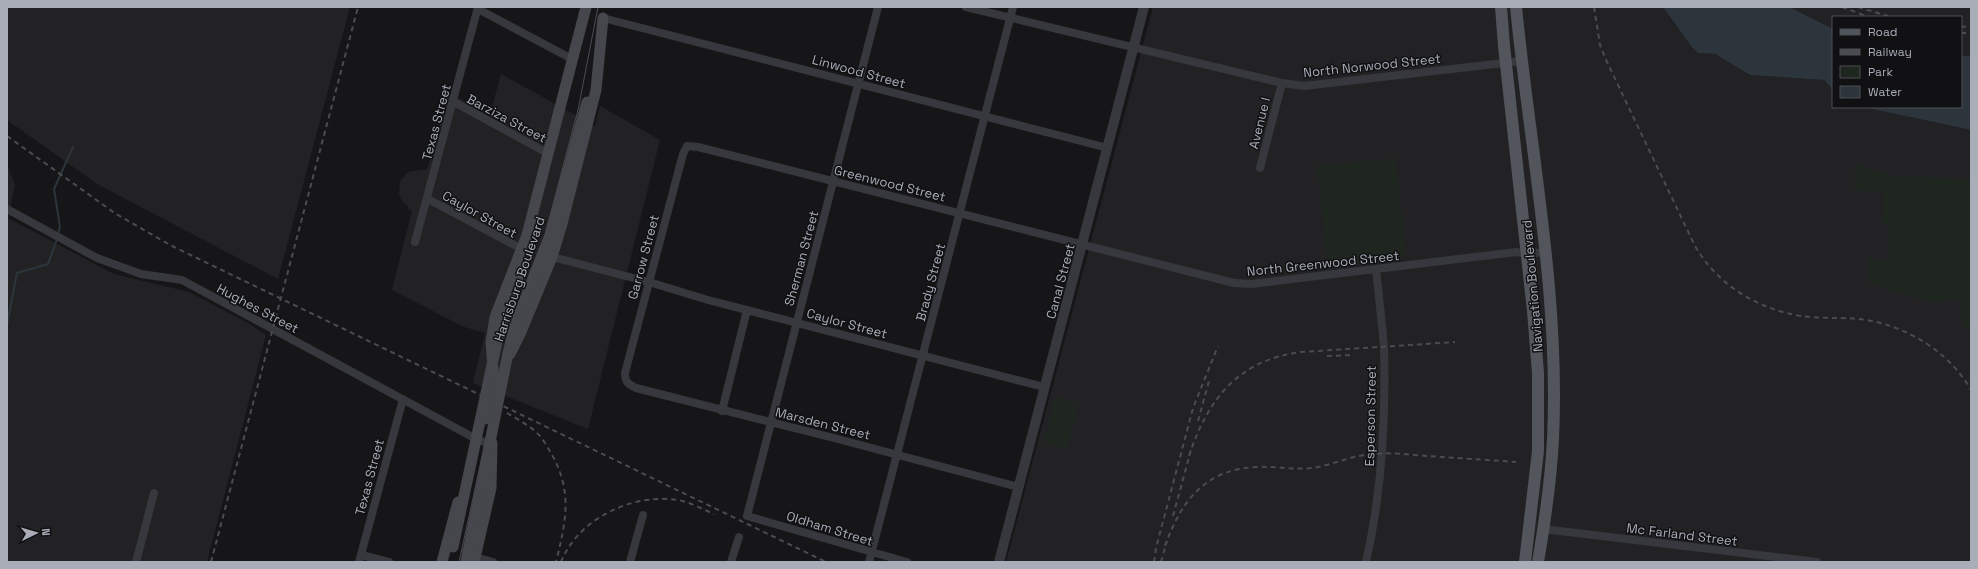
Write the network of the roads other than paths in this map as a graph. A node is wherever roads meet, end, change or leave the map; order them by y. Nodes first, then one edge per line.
1 (587, 7) edge
2 (878, 7) edge
3 (966, 7) edge
4 (1013, 7) edge
5 (1144, 7) edge
6 (1501, 7) edge
7 (1516, 7) edge
8 (478, 8) edge
9 (604, 12) edge
10 (1010, 18) junction
11 (1134, 46) junction
12 (572, 59) junction
13 (1522, 61) junction
14 (1505, 63) junction
15 (858, 83) junction
16 (1282, 83) junction
17 (454, 102) junction
18 (986, 116) junction
19 (692, 146) joint
20 (1108, 148) junction
21 (549, 154) junction
22 (1260, 168) dead end
23 (833, 181) junction
24 (428, 199) junction
25 (7, 209) edge
26 (960, 213) junction
27 (415, 242) dead end
28 (1083, 245) junction
29 (522, 249) junction
30 (1545, 252) junction
31 (1527, 254) junction
32 (552, 257) junction
33 (1376, 270) junction
34 (649, 282) junction
35 (1551, 309) junction
36 (747, 310) junction
37 (1533, 311) junction
38 (796, 322) junction
39 (491, 342) junction
40 (513, 348) junction
41 (923, 355) junction
42 (625, 380) joint
43 (1044, 387) junction
44 (402, 399) junction
45 (722, 411) junction
46 (770, 422) junction
47 (478, 440) junction
48 (492, 444) junction
49 (897, 454) junction
50 (1018, 487) junction
51 (154, 493) dead end
52 (643, 515) dead end
53 (746, 516) joint
54 (1543, 529) junction
55 (1529, 532) junction
56 (739, 537) dead end
57 (871, 553) junction
58 (471, 558) edge
59 (360, 559) edge
60 (136, 562) edge
61 (389, 562) edge
62 (442, 562) edge
63 (450, 562) edge
64 (493, 562) edge
65 (630, 562) edge
66 (731, 562) edge
67 (869, 562) edge
68 (907, 562) edge
69 (999, 562) edge
70 (1366, 562) edge
71 (1525, 562) edge
72 (1538, 562) edge
73 (1818, 562) edge

1 - 12 main road
1 - 63 main road, Harrisburg Boulevard, bridge
2 - 15 street, Sherman Street
3 - 10 street, North Norwood Street
4 - 10 street, Brady Street
5 - 11 street, Canal Street
6 - 14 main road, Navigation Boulevard
7 - 13 main road, Navigation Boulevard
8 - 12 street
8 - 17 street, Texas Street
9 - 15 street, Linwood Street
9 - 32 main road
9 - 58 main road, Harrisburg Boulevard, bridge
10 - 11 street, North Norwood Street
10 - 18 street, Brady Street
11 - 16 street, North Norwood Street
11 - 20 street, Canal Street
12 - 21 main road
13 - 14 street, North Norwood Street
13 - 30 main road, Navigation Boulevard
14 - 16 street, North Norwood Street
14 - 31 main road, Navigation Boulevard
15 - 18 street, Linwood Street
15 - 23 street, Sherman Street
16 - 22 street, Avenue I
17 - 21 street, Barziza Street
17 - 24 street, Texas Street
18 - 20 street, Linwood Street
18 - 26 street, Brady Street
19 - 23 street, Greenwood Street
19 - 34 street, Garrow Street
20 - 28 street, Canal Street
21 - 29 main road
23 - 26 street, Greenwood Street
23 - 38 street, Sherman Street
24 - 27 street, Texas Street
24 - 29 street, Caylor Street
25 - 44 street, Hughes Street
26 - 28 street, Greenwood Street
26 - 41 street, Brady Street
28 - 33 street, North Greenwood Street
28 - 43 street, Canal Street
29 - 39 main road
30 - 31 street, North Greenwood Street
30 - 35 main road, Navigation Boulevard
31 - 33 street, North Greenwood Street
31 - 37 main road, Navigation Boulevard
32 - 34 street, Caylor Street
32 - 40 main road
33 - 70 street, Esperson Street
34 - 36 street, Caylor Street
34 - 42 street, Garrow Street
35 - 37 main road
35 - 54 main road, Navigation Boulevard
36 - 38 street, Caylor Street
36 - 45 street
37 - 55 main road, Navigation Boulevard
38 - 41 street, Caylor Street
38 - 46 street, Sherman Street
39 - 40 main road
39 - 47 main road
40 - 48 main road
41 - 43 street, Caylor Street
41 - 49 street, Brady Street
42 - 45 street, Marsden Street
43 - 50 street, Canal Street
44 - 47 street, Hughes Street
44 - 59 street, Texas Street
45 - 46 street, Marsden Street
46 - 49 street, Marsden Street
46 - 53 street, Sherman Street
47 - 48 street, Hughes Street
47 - 62 main road
48 - 58 main road
49 - 50 street, Marsden Street
49 - 57 street, Brady Street
50 - 69 street, Canal Street
51 - 60 street
52 - 65 street
53 - 57 street, Oldham Street
54 - 55 main road
54 - 72 main road, Navigation Boulevard
54 - 73 street, Mc Farland Street
55 - 71 main road, Navigation Boulevard
56 - 66 street
57 - 67 street, Brady Street
57 - 68 street, Oldham Street
58 - 64 street
59 - 61 street

